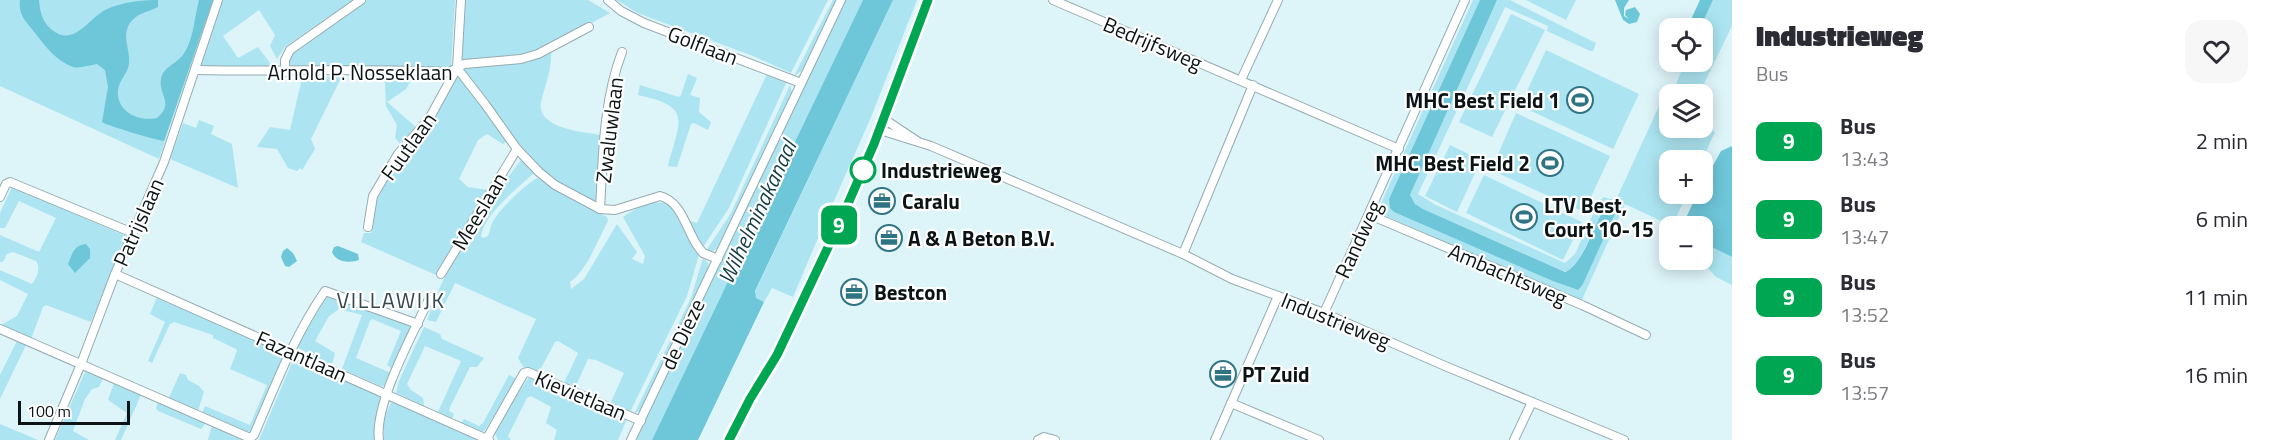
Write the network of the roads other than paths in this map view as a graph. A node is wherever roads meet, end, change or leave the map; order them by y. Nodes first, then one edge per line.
1 (218, 0) edge
2 (361, 0) edge
3 (461, 0) edge
4 (608, 0) edge
5 (842, 0) edge
6 (928, 0) edge
7 (1053, 0) edge
8 (1278, 0) edge
9 (1465, 0) edge
10 (589, 27) dead end
11 (622, 52) dead end
12 (457, 68) junction
13 (196, 70) junction
14 (285, 72) junction
15 (1241, 80) junction
16 (801, 83) junction
17 (1253, 85) junction
18 (884, 119) junction
19 (880, 130) junction
20 (917, 141) junction
21 (517, 149) junction
22 (1399, 149) junction
23 (0, 197) edge
24 (600, 209) junction
25 (1370, 215) junction
26 (368, 227) dead end
27 (133, 234) junction
28 (1183, 254) junction
29 (718, 259) junction
30 (115, 274) junction
31 (441, 274) dead end
32 (1278, 296) junction
33 (430, 297) dead end
34 (1324, 314) junction
35 (418, 324) junction
36 (0, 329) edge
37 (1646, 335) dead end
38 (290, 351) junction
39 (81, 364) junction
40 (387, 393) junction
41 (1532, 402) junction
42 (1231, 403) junction
43 (641, 421) junction
44 (1040, 439) edge
45 (49, 440) edge
46 (379, 440) edge
47 (487, 440) edge
48 (631, 440) edge
49 (729, 440) edge
50 (1055, 440) edge
51 (1215, 440) edge
52 (1319, 440) edge
53 (1514, 440) edge
54 (1624, 440) edge

1 - 13 street, Patrijslaan
2 - 14 street
3 - 12 street
4 - 16 street, Golflaan
5 - 16 street, de Dieze
6 - 18 street
7 - 15 street, Bedrijfsweg
8 - 15 street
9 - 22 street, Randweg
10 - 12 street
11 - 24 street, Zwaluwlaan
12 - 14 street, Arnold P. Nosseklaan
12 - 21 street, Arnold P. Nosseklaan
12 - 26 street, Fuutlaan
13 - 14 street, Arnold P. Nosseklaan
13 - 27 street, Patrijslaan
15 - 17 street, Bedrijfsweg
16 - 29 street, de Dieze
17 - 22 street, Bedrijfsweg
17 - 28 street
18 - 19 street
18 - 20 street, Industrieweg
19 - 20 street, Industrieweg
19 - 49 street
20 - 28 street, Industrieweg
21 - 24 street, Arnold P. Nosseklaan
21 - 31 street, Meeslaan
22 - 25 street, Randweg
23 - 27 street
24 - 29 street
25 - 34 street, Randweg
25 - 37 street, Ambachtsweg
27 - 30 street, Patrijslaan
28 - 32 street, Industrieweg
29 - 43 street, de Dieze
30 - 38 street, Fazantlaan
30 - 39 street, Patrijslaan
32 - 34 street, Industrieweg
32 - 42 street
33 - 35 street
34 - 41 street, Industrieweg
35 - 38 street
35 - 40 street
36 - 39 street
38 - 39 street
38 - 40 street, Fazantlaan
39 - 45 street, Patrijslaan
40 - 46 street
40 - 47 street, Fazantlaan
41 - 53 street
41 - 54 street, Industrieweg
42 - 51 street
42 - 52 street
43 - 47 street, Kievietlaan
43 - 48 street, de Dieze
44 - 50 street

